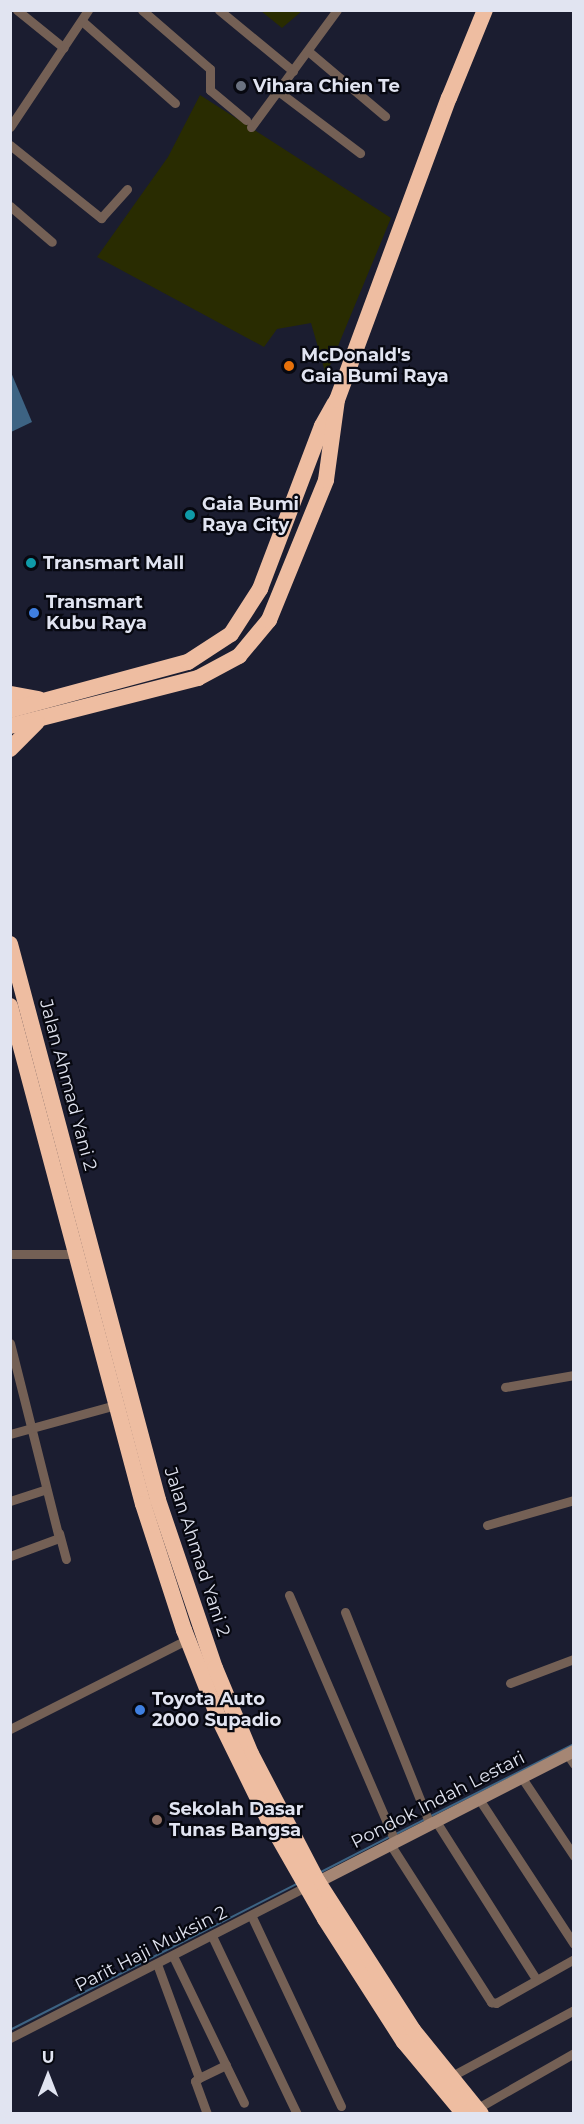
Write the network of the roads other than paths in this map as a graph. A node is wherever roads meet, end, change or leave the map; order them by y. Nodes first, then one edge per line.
1 (17, 10) edge
2 (88, 10) edge
3 (142, 10) edge
4 (219, 10) edge
5 (337, 10) edge
6 (485, 10) edge
7 (82, 21) junction
8 (64, 48) junction
9 (308, 51) junction
10 (293, 71) junction
11 (278, 91) junction
12 (175, 103) dead end
13 (385, 116) dead end
14 (12, 123) edge
15 (10, 145) edge
16 (360, 153) dead end
17 (127, 189) dead end
18 (10, 206) edge
19 (52, 242) dead end
20 (10, 694) edge
21 (44, 708) junction
22 (10, 710) edge
23 (10, 726) edge
24 (10, 749) edge
25 (10, 944) edge
26 (10, 1006) edge
27 (15, 1041) edge
28 (10, 1254) edge
29 (77, 1254) junction
30 (10, 1343) edge
31 (573, 1374) edge
32 (504, 1387) dead end
33 (115, 1405) junction
34 (31, 1428) junction
35 (10, 1434) edge
36 (46, 1489) junction
37 (573, 1500) edge
38 (10, 1501) edge
39 (487, 1525) dead end
40 (58, 1533) junction
41 (10, 1556) edge
42 (66, 1559) dead end
43 (289, 1595) dead end
44 (345, 1612) dead end
45 (188, 1639) junction
46 (573, 1659) edge
47 (510, 1683) dead end
48 (10, 1730) edge
49 (571, 1756) edge
50 (522, 1778) junction
51 (479, 1799) junction
52 (433, 1824) junction
53 (392, 1842) junction
54 (573, 1856) edge
55 (308, 1879) junction
56 (252, 1917) junction
57 (212, 1936) junction
58 (573, 1944) edge
59 (173, 1956) junction
60 (573, 1959) edge
61 (157, 1964) junction
62 (536, 1979) junction
63 (573, 2010) edge
64 (10, 2038) edge
65 (573, 2053) edge
66 (226, 2065) junction
67 (450, 2077) junction
68 (199, 2078) junction
69 (244, 2103) dead end
70 (341, 2106) dead end
71 (474, 2112) edge
72 (207, 2114) edge
73 (297, 2114) edge

1 - 8 street
2 - 7 street
3 - 11 street
4 - 10 street
5 - 9 street
6 - 21 highway
7 - 8 street
7 - 12 street
8 - 14 street
9 - 10 street
9 - 13 street
10 - 11 street
11 - 16 street
15 - 17 street
18 - 19 street
20 - 21 highway
21 - 22 highway
21 - 23 highway
21 - 24 highway
25 - 55 highway, Jalan Ahmad Yani 2
26 - 27 highway, Jalan Ahmad Yani 2
27 - 29 highway, Jalan Ahmad Yani 2
28 - 29 street
29 - 33 highway, Jalan Ahmad Yani 2
30 - 34 street
31 - 32 street
33 - 34 street
33 - 45 highway, Jalan Ahmad Yani 2
34 - 35 street
34 - 36 street
36 - 38 street
36 - 40 street
37 - 39 street
40 - 41 street
40 - 42 street
43 - 53 street
44 - 52 street
45 - 48 street
45 - 55 highway, Jalan Ahmad Yani 2
46 - 47 street
49 - 50 street, Pondok Indah Lestari
50 - 51 street, Pondok Indah Lestari
50 - 54 street
51 - 52 street, Pondok Indah Lestari
51 - 58 street
52 - 53 street, Pondok Indah Lestari
52 - 62 street
53 - 55 street, Pondok Indah Lestari
53 - 62 street
55 - 56 street, Parit Haji Muksin 2
55 - 67 highway, Jalan Ahmad Yani 2
55 - 71 highway, Jalan Ahmad Yani 2
56 - 57 street, Parit Haji Muksin 2
56 - 70 street
57 - 59 street, Parit Haji Muksin 2
57 - 73 street
59 - 61 street, Parit Haji Muksin 2
59 - 66 street
60 - 62 street
61 - 64 street, Parit Haji Muksin 2
61 - 68 street
63 - 67 street
65 - 71 street
66 - 68 street
66 - 69 street
67 - 71 highway, Jalan Ahmad Yani 2
68 - 72 street

